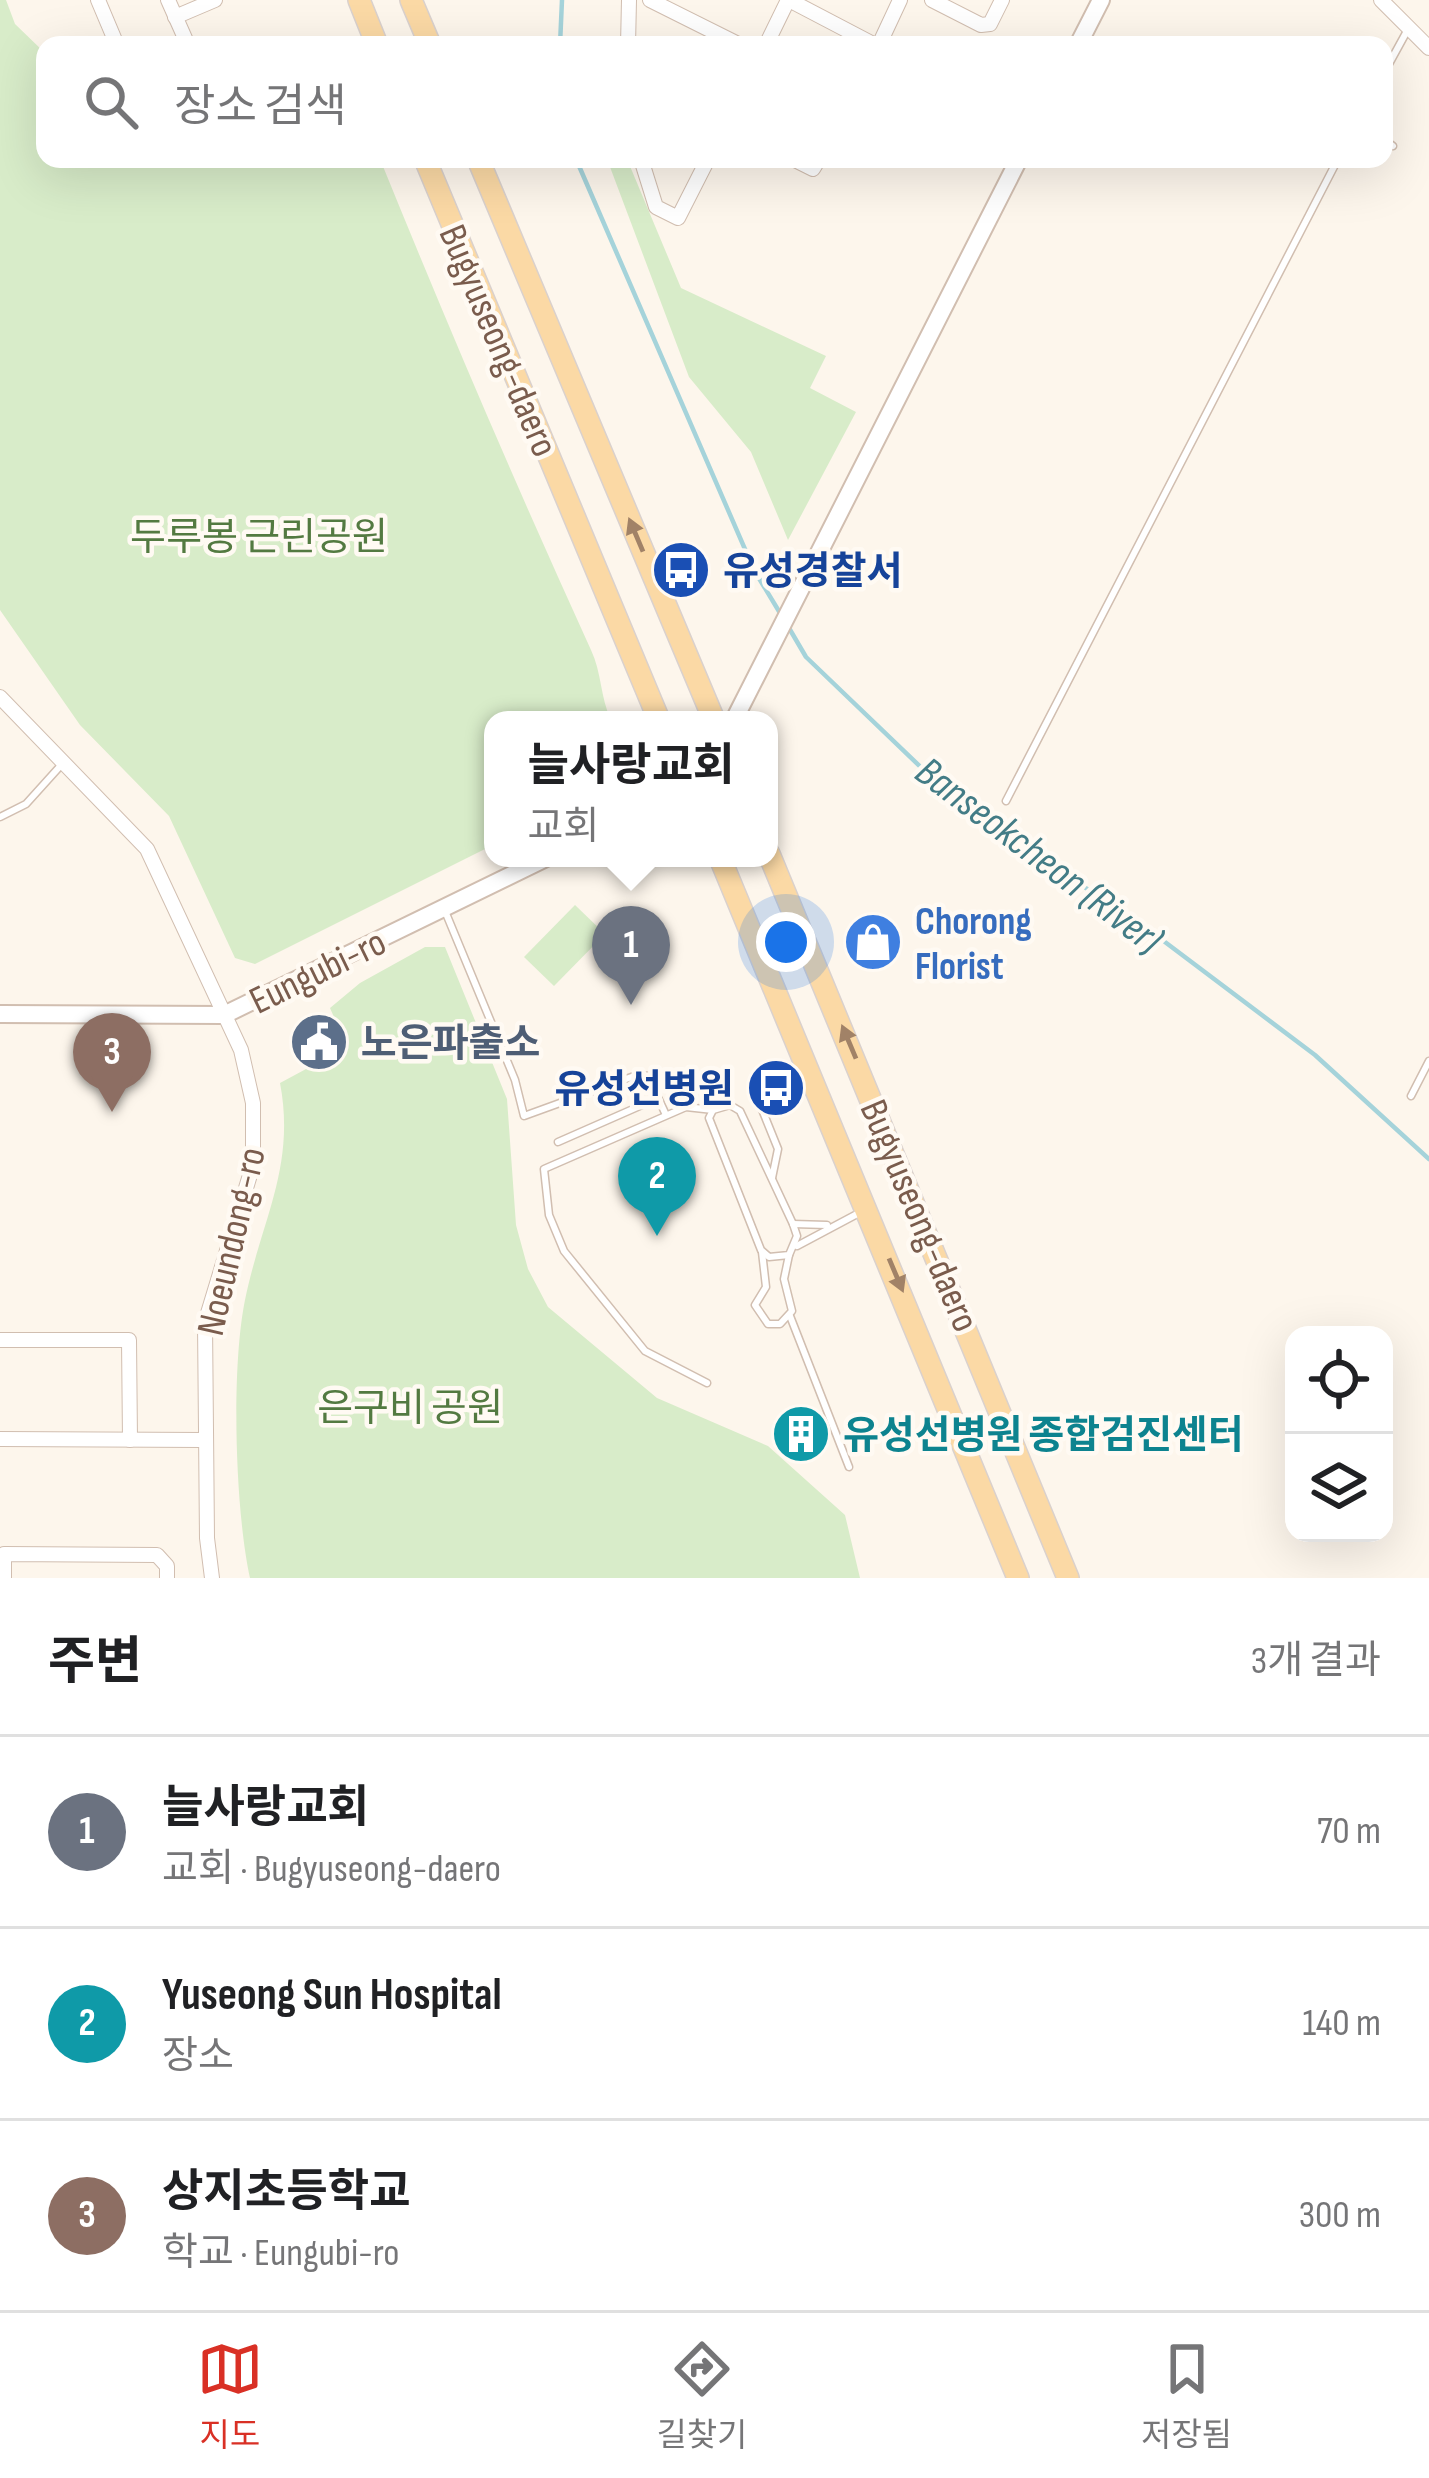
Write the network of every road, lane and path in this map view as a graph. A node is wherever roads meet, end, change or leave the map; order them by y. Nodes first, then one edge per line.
1 (98, 0) edge
2 (168, 0) edge
3 (215, 0) edge
4 (358, 0) edge
5 (412, 0) edge
6 (629, 0) edge
7 (650, 0) edge
8 (789, 0) edge
9 (900, 0) edge
10 (932, 0) edge
11 (1003, 0) edge
12 (1101, 0) edge
13 (1381, 0) edge
14 (175, 17) junction
15 (1409, 28) junction
16 (113, 36) edge
17 (184, 36) edge
18 (373, 36) edge
19 (426, 36) edge
20 (628, 36) edge
21 (722, 36) edge
22 (771, 36) edge
23 (859, 36) edge
24 (882, 36) edge
25 (1083, 36) edge
26 (1429, 48) edge
27 (1393, 57) edge
28 (429, 168) edge
29 (482, 168) edge
30 (644, 168) edge
31 (703, 168) edge
32 (1014, 168) edge
33 (1333, 168) edge
34 (0, 697) edge
35 (655, 711) edge
36 (710, 711) edge
37 (739, 711) edge
38 (63, 764) junction
39 (1006, 801) dead end
40 (0, 817) edge
41 (528, 867) edge
42 (724, 867) edge
43 (774, 867) edge
44 (444, 908) junction
45 (0, 1014) edge
46 (224, 1015) junction
47 (1429, 1061) edge
48 (1411, 1096) dead end
49 (658, 1098) junction
50 (759, 1102) dead end
51 (711, 1114) junction
52 (666, 1115) junction
53 (557, 1142) dead end
54 (772, 1178) junction
55 (868, 1210) junction
56 (794, 1224) junction
57 (830, 1225) junction
58 (796, 1247) junction
59 (761, 1250) junction
60 (790, 1256) junction
61 (790, 1316) junction
62 (780, 1324) junction
63 (793, 1329) junction
64 (0, 1340) edge
65 (707, 1383) dead end
66 (0, 1439) edge
67 (130, 1440) junction
68 (205, 1440) junction
69 (850, 1467) dead end
70 (2, 1554) edge
71 (4, 1578) edge
72 (167, 1578) edge
73 (212, 1578) edge
74 (1018, 1578) edge
75 (1069, 1578) edge

1 - 16 street
2 - 14 street
3 - 14 street
4 - 18 main road
5 - 19 main road
6 - 20 street
7 - 21 street
8 - 22 street
8 - 23 street
9 - 24 street
10 - 11 street
12 - 25 street
13 - 15 street
14 - 17 street
15 - 26 street
15 - 27 lane
28 - 35 main road, Bugyuseong-daero
36 -> 29 main road, Bugyuseong-daero
30 - 31 street
32 - 37 street
33 - 39 lane
34 - 38 street, Noeundong-ro
38 - 40 lane
38 - 46 street, Noeundong-ro
41 - 44 street, Eungubi-ro
42 - 55 main road, Bugyuseong-daero
75 -> 43 main road, Bugyuseong-daero
44 - 46 street, Eungubi-ro
44 - 49 lane
45 - 46 street, Eungubi-ro
46 - 68 street, Noeundong-ro
47 - 48 lane
49 - 52 lane
49 - 53 lane
50 - 54 lane
51 - 52 lane
51 - 54 lane
51 - 59 lane
52 - 65 lane
54 - 56 lane
55 - 57 lane
55 -> 74 main road, Bugyuseong-daero
56 - 57 lane
56 - 58 lane
57 - 58 lane
58 - 60 lane
59 - 60 lane
59 - 62 lane
60 - 61 lane
61 - 62 lane
61 - 63 lane
62 - 63 lane
63 - 69 lane
64 - 67 street
66 - 67 street
67 - 68 street
68 - 73 street, Noeundong-ro
70 - 71 street
70 - 72 street

